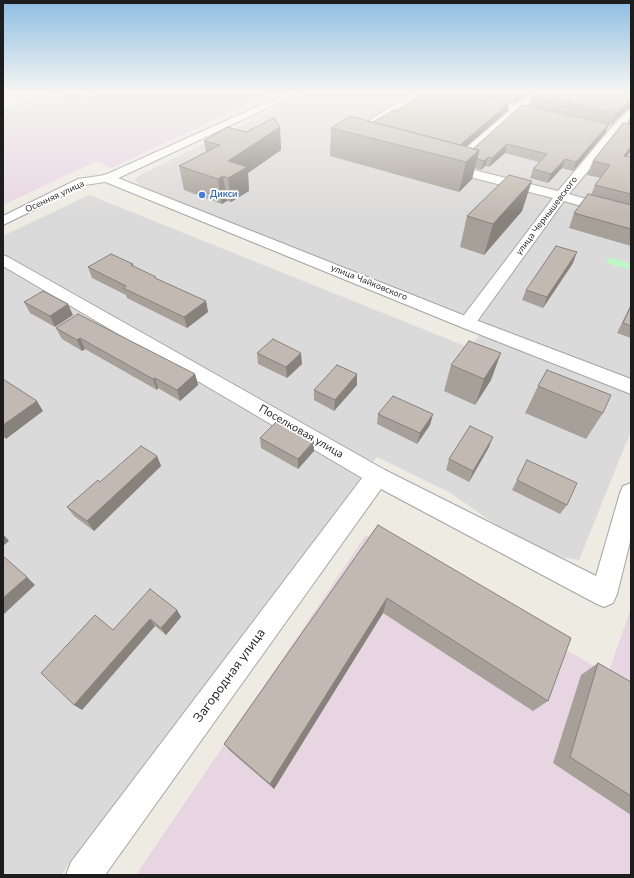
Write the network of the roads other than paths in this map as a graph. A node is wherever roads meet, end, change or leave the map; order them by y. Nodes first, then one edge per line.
1 (210, 132) edge
2 (491, 132) edge
3 (614, 132) edge
4 (435, 164) edge
5 (450, 168) junction
6 (108, 178) junction
7 (561, 196) junction
8 (631, 216) edge
9 (3, 221) edge
10 (3, 260) edge
11 (467, 323) junction
12 (631, 387) edge
13 (377, 476) junction
14 (631, 493) edge
15 (84, 875) edge

1 - 6 street, Осенняя улица
2 - 5 street
3 - 7 street, улица Чернышевского
4 - 5 street
5 - 7 street
6 - 9 street, Осенняя улица
6 - 11 street, улица Чайковского
7 - 8 street
7 - 11 street, улица Чернышевского
10 - 13 street, Поселковая улица
11 - 12 street, улица Чайковского
13 - 14 street, Поселковая улица
13 - 15 street, Загородная улица

